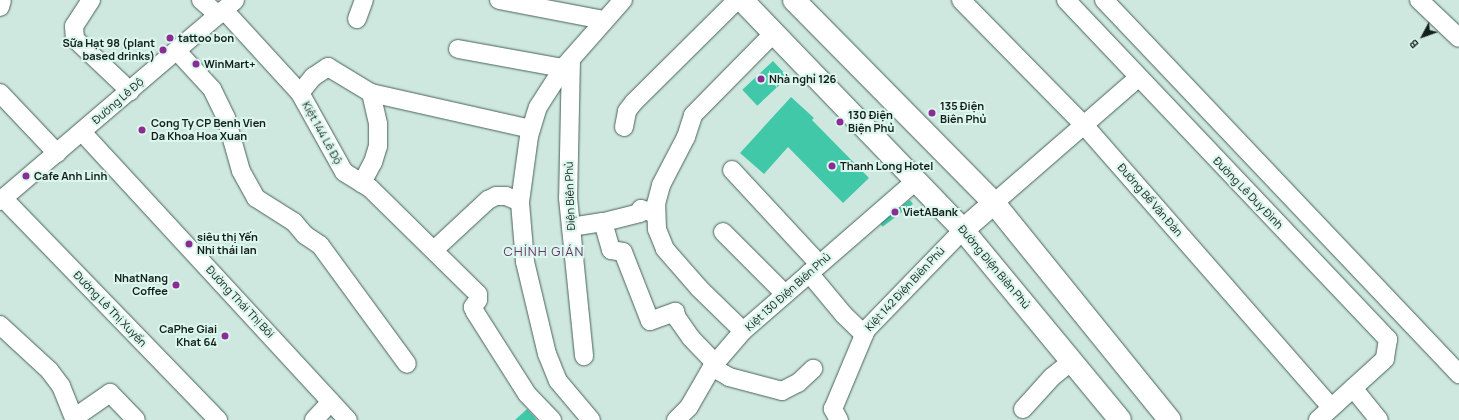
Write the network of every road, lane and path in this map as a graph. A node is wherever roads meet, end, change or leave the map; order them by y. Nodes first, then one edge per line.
1 (2, 0) edge
2 (91, 0) edge
3 (201, 0) edge
4 (364, 0) edge
5 (499, 0) edge
6 (623, 0) edge
7 (737, 0) edge
8 (742, 0) edge
9 (794, 0) edge
10 (961, 0) edge
11 (1066, 0) edge
12 (1104, 0) edge
13 (1419, 0) edge
14 (0, 7) edge
15 (225, 8) edge
16 (357, 19) dead end
17 (604, 20) junction
18 (774, 33) junction
19 (1459, 38) edge
20 (458, 49) dead end
21 (177, 51) junction
22 (567, 64) junction
23 (1138, 78) junction
24 (130, 91) junction
25 (0, 93) edge
26 (300, 93) junction
27 (370, 93) junction
28 (1084, 125) junction
29 (624, 127) dead end
30 (531, 129) junction
31 (82, 132) junction
32 (57, 153) junction
33 (732, 170) dead end
34 (917, 180) junction
35 (362, 183) junction
36 (1, 200) edge
37 (520, 202) junction
38 (994, 203) junction
39 (656, 214) junction
40 (603, 222) junction
41 (571, 227) junction
42 (963, 230) junction
43 (723, 232) dead end
44 (434, 250) junction
45 (814, 268) junction
46 (784, 294) junction
47 (0, 325) edge
48 (743, 331) junction
49 (864, 334) junction
50 (584, 356) dead end
51 (1072, 361) junction
52 (407, 364) dead end
53 (714, 365) junction
54 (813, 369) dead end
55 (1459, 374) edge
56 (1353, 388) junction
57 (332, 402) junction
58 (1331, 407) junction
59 (1023, 409) dead end
60 (832, 416) edge
61 (74, 419) edge
62 (136, 420) edge
63 (217, 420) edge
64 (314, 420) edge
65 (348, 420) edge
66 (552, 420) edge
67 (591, 420) edge
68 (676, 420) edge
69 (1120, 420) edge
70 (1170, 420) edge
71 (1318, 420) edge
72 (1379, 420) edge

1 - 14 street
2 - 24 street
3 - 15 street, Kiệt 144 Lê Độ
4 - 16 street
5 - 17 street
6 - 17 street
7 - 29 street
8 - 18 main road, Đường Điện Biên Phủ
9 - 38 main road
10 - 28 street, Đường Bế Văn Đàn
11 - 23 street, Đường Lê Duy Đình
12 - 55 street
13 - 19 street
15 - 21 street, Đường Lê Độ
15 - 26 street, Kiệt 144 Lê Độ
17 - 22 street
18 - 34 main road, Đường Điện Biên Phủ
18 - 39 street
20 - 22 street
21 - 24 street, Đường Lê Độ
21 - 52 street
22 - 30 street
22 - 41 street, Điện Biên Phủ
23 - 28 street
23 - 56 street, Đường Lê Duy Đình
24 - 31 street, Đường Lê Độ
25 - 32 street
26 - 27 street
26 - 35 street, Kiệt 144 Lê Độ
27 - 30 street
27 - 35 street
28 - 38 street
28 - 58 street, Đường Bế Văn Đàn
30 - 37 street
31 - 32 street, Đường Lê Độ
31 - 57 street, Đường Thái Thị Bôi
32 - 36 street, Đường Lê Độ
33 - 45 street
34 - 42 main road, Đường Điện Biên Phủ
34 - 45 street, Kiệt 130 Điện Biên Phủ
35 - 44 street, Kiệt 144 Lê Độ
36 - 63 street, Đường Lê Thị Xuyến
37 - 44 street
37 - 67 street
38 - 42 main road
38 - 70 main road
39 - 40 street
39 - 48 street
40 - 41 street
40 - 53 street
41 - 50 street, Điện Biên Phủ
42 - 49 street, Kiệt 142 Điện Biên Phủ
42 - 51 main road, Đường Điện Biên Phủ
43 - 46 street
44 - 66 street, Kiệt 144 Lê Độ
45 - 46 street, Kiệt 130 Điện Biên Phủ
45 - 49 street
46 - 48 street, Kiệt 130 Điện Biên Phủ
47 - 61 street
48 - 53 street, Kiệt 130 Điện Biên Phủ
49 - 60 street, Kiệt 142 Điện Biên Phủ
51 - 59 street
51 - 69 main road, Đường Điện Biên Phủ
53 - 54 street
53 - 68 street, Kiệt 130 Điện Biên Phủ
56 - 58 street
56 - 72 street
57 - 64 street
57 - 65 street, Đường Thái Thị Bôi
58 - 71 street
61 - 62 street

